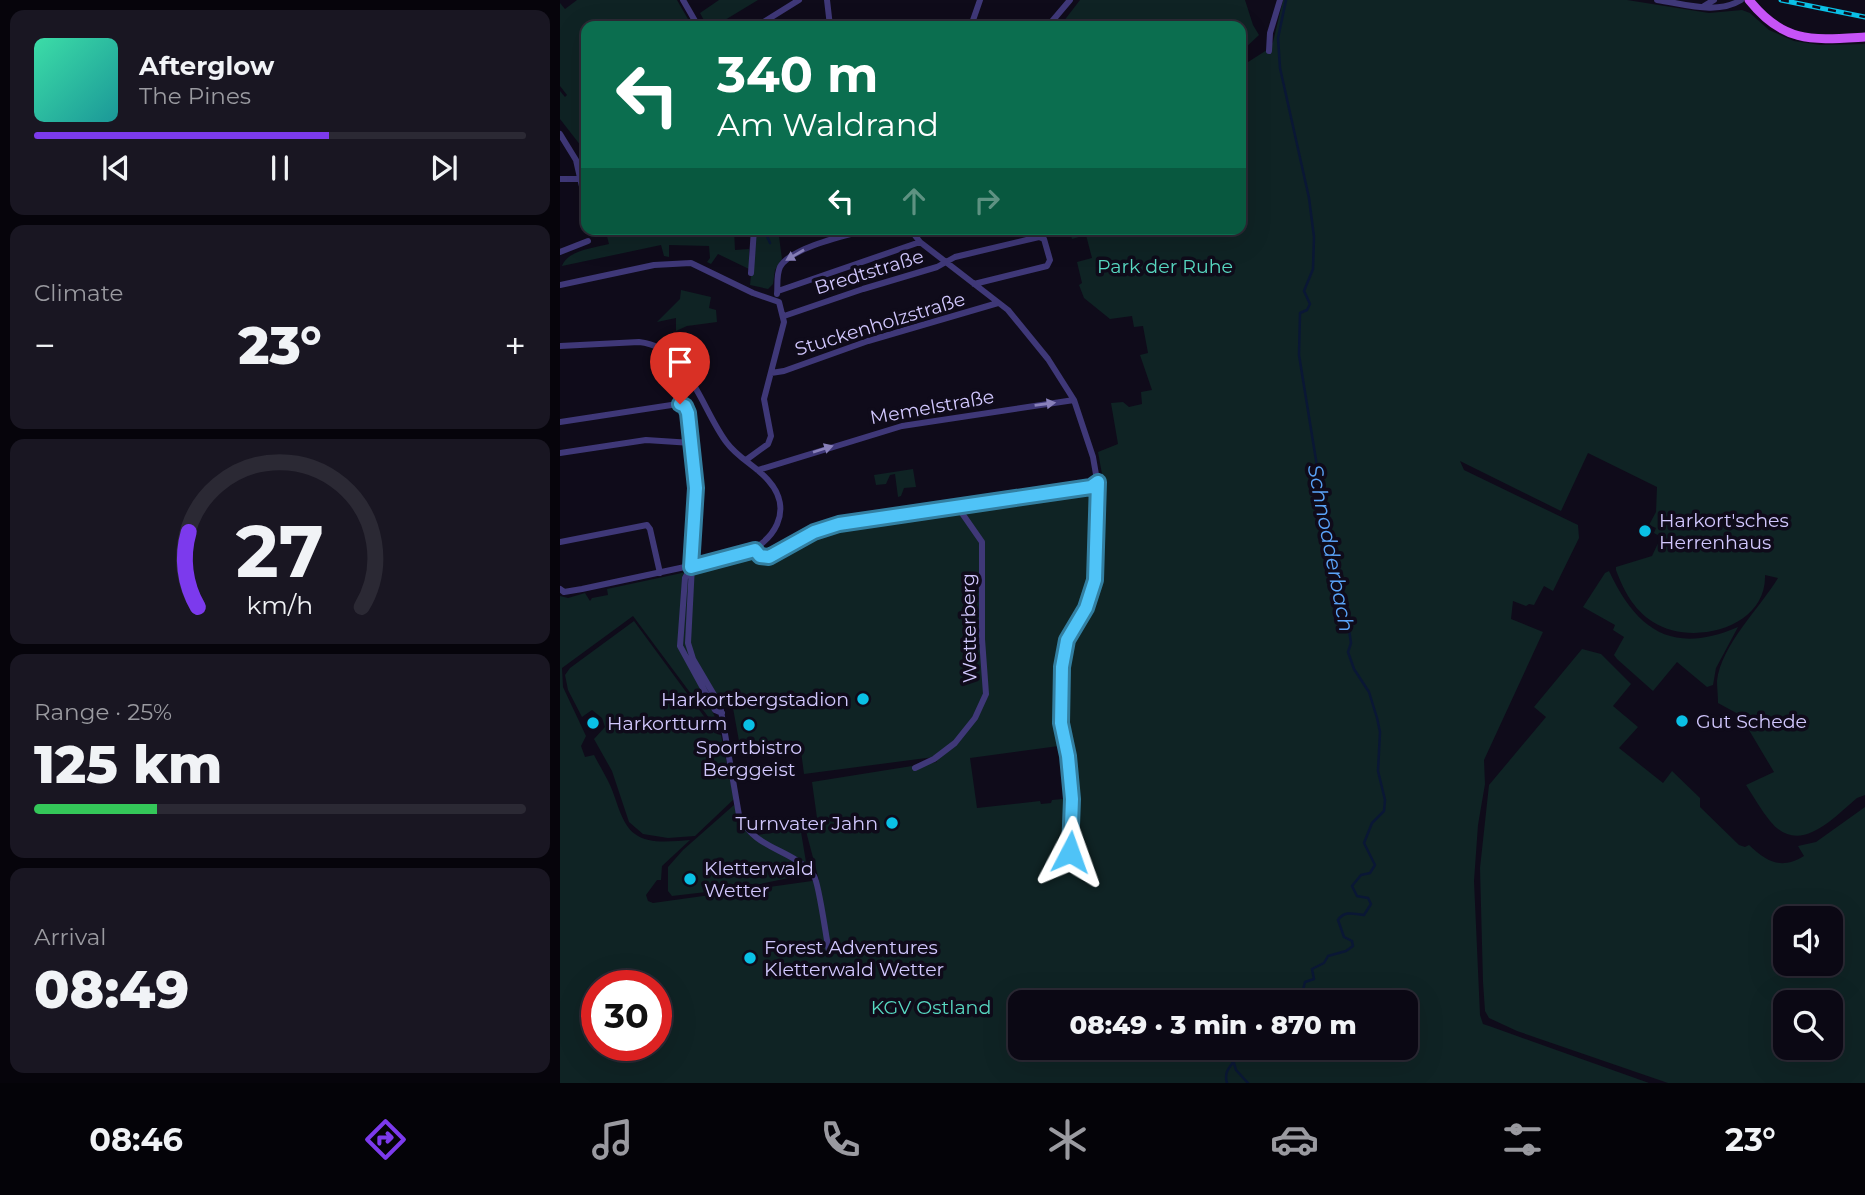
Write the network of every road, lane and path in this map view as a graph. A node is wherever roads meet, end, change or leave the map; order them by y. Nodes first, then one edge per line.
1 (683, 0) edge
2 (799, 0) edge
3 (827, 0) edge
4 (980, 0) edge
5 (1070, 0) edge
6 (1280, 0) edge
7 (1657, 0) edge
8 (1714, 0) edge
9 (1739, 1) edge
10 (1751, 3) edge
11 (1704, 6) junction
12 (695, 21) edge
13 (765, 21) edge
14 (829, 21) edge
15 (973, 21) edge
16 (1052, 21) edge
17 (1865, 37) edge
18 (1269, 51) dead end
19 (560, 134) edge
20 (581, 175) edge
21 (560, 178) edge
22 (581, 180) edge
23 (754, 235) edge
24 (851, 235) edge
25 (915, 235) edge
26 (1044, 239) joint
27 (588, 241) dead end
28 (920, 242) junction
29 (560, 252) edge
30 (946, 263) junction
31 (751, 274) dead end
32 (560, 283) edge
33 (974, 284) junction
34 (778, 291) junction
35 (776, 300) junction
36 (998, 303) junction
37 (784, 316) junction
38 (560, 346) edge
39 (771, 373) junction
40 (1074, 400) junction
41 (560, 422) edge
42 (691, 443) junction
43 (560, 453) edge
44 (746, 460) junction
45 (758, 470) junction
46 (1098, 482) junction
47 (957, 506) junction
48 (560, 542) edge
49 (755, 550) junction
50 (691, 567) junction
51 (660, 573) junction
52 (562, 590) edge
53 (915, 768) dead end
54 (1070, 852) dead end
55 (829, 951) dead end

1 - 12 street
2 - 13 street
3 - 14 street
4 - 15 street
5 - 16 street
6 - 18 street
7 - 11 street
8 - 11 street
9 - 11 street
10 - 17 main road
19 - 20 street
21 - 22 street
23 - 31 street
24 -> 34 street
25 - 28 street
26 - 30 street, Bredtstraße
26 - 33 street, Stuckenholzstraße
27 - 29 street
28 - 30 street
28 - 34 street
30 - 33 street
30 - 37 street, Bredtstraße
32 - 35 street
33 - 36 street
34 - 35 street
35 - 37 street
36 - 39 street, Stuckenholzstraße
36 - 40 street
37 - 39 street
38 - 44 street
39 - 44 street
45 -> 40 street, Memelstraße
40 - 46 street
41 - 42 street
42 - 43 street
42 - 50 street
44 - 45 street
45 - 49 street
46 - 47 street
46 - 54 street
47 - 49 street
47 - 53 street, Wetterberg
48 - 51 street
49 - 50 street
50 - 51 street
50 - 55 street
51 - 52 street

